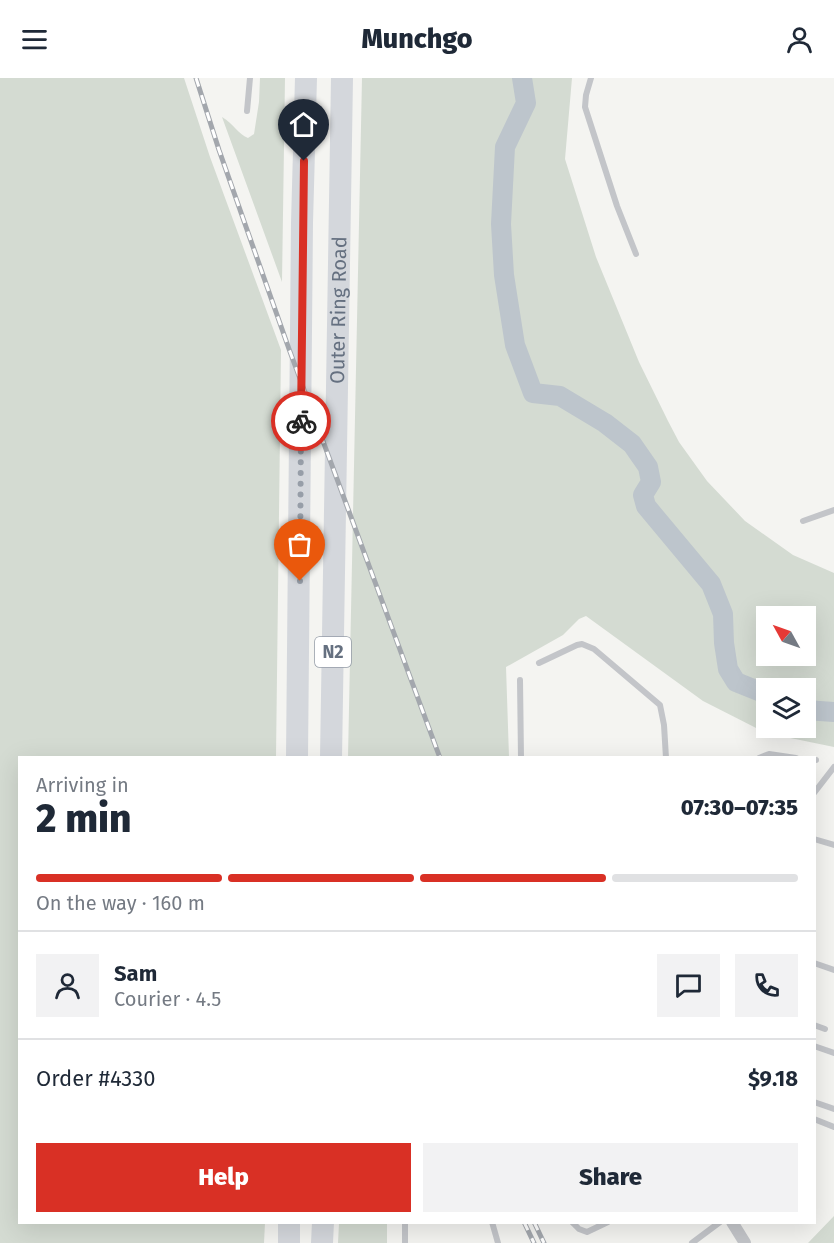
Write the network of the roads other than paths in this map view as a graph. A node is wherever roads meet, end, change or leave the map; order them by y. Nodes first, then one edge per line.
1 (250, 78) edge
2 (306, 78) edge
3 (342, 78) edge
4 (591, 78) edge
5 (247, 111) dead end
6 (636, 254) dead end
7 (834, 510) edge
8 (803, 521) dead end
9 (539, 663) dead end
10 (520, 680) dead end
11 (297, 756) edge
12 (332, 756) edge
13 (521, 756) edge
14 (666, 756) edge
15 (764, 756) edge
16 (782, 756) edge
17 (834, 768) edge
18 (816, 790) edge
19 (816, 840) edge
20 (834, 845) edge
21 (816, 964) edge
22 (834, 970) edge
23 (816, 1026) edge
24 (825, 1029) dead end
25 (816, 1047) edge
26 (834, 1053) edge
27 (816, 1103) edge
28 (834, 1109) edge
29 (816, 1120) edge
30 (834, 1127) edge
31 (289, 1224) edge
32 (322, 1224) edge
33 (405, 1224) edge
34 (493, 1224) edge
35 (574, 1224) edge
36 (604, 1224) edge
37 (717, 1224) edge
38 (733, 1224) edge
39 (740, 1241) edge
40 (288, 1243) edge
41 (322, 1243) edge
42 (405, 1243) edge
43 (498, 1243) edge
44 (692, 1243) edge

1 - 5 lane
2 - 11 highway, Outer Ring Road / N2
3 - 12 highway, Outer Ring Road / N2
4 - 6 lane
7 - 8 lane
9 - 14 lane
10 - 13 lane
15 - 16 lane
17 - 18 lane
19 - 20 lane
21 - 22 lane
23 - 24 lane
25 - 26 lane
27 - 28 lane
29 - 30 lane
31 - 40 highway
32 - 41 highway
33 - 42 lane
34 - 43 lane
35 - 36 lane
37 - 44 lane
38 - 39 street

